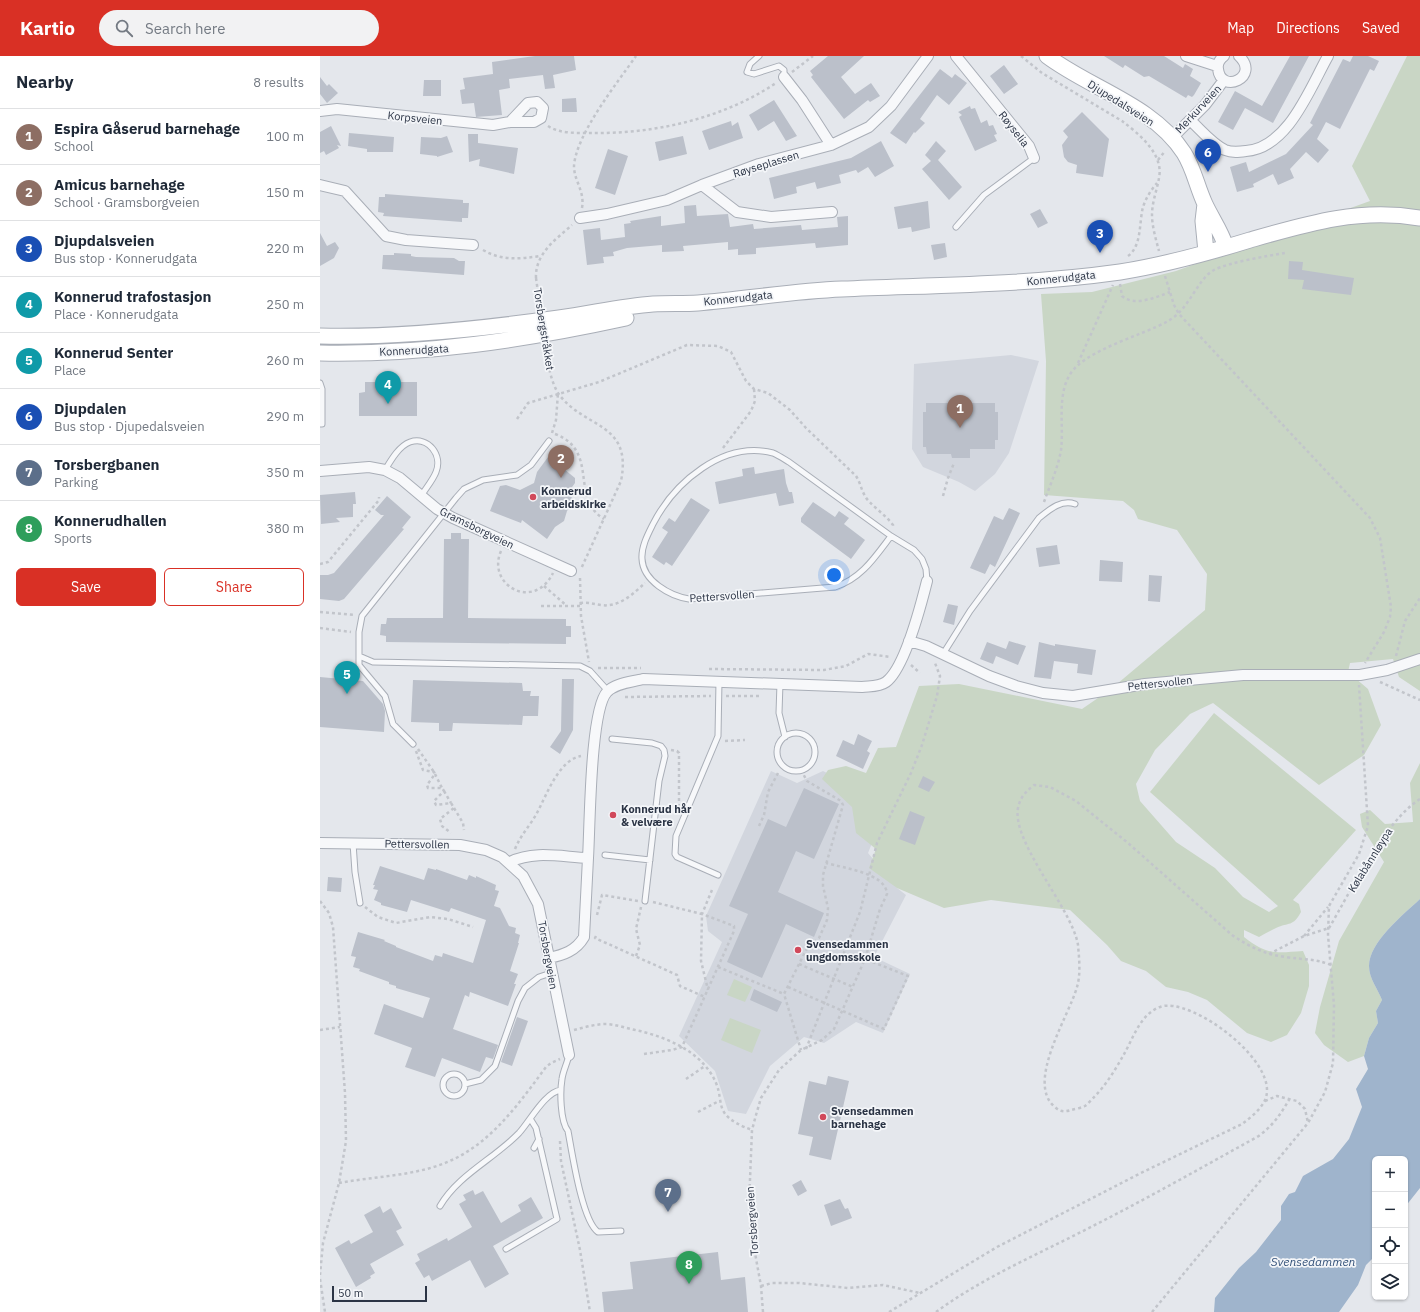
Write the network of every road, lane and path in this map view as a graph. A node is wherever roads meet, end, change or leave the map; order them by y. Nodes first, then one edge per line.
1 (636, 56) edge
2 (759, 56) edge
3 (813, 56) edge
4 (928, 56) edge
5 (956, 56) edge
6 (1021, 56) edge
7 (1046, 56) edge
8 (1186, 56) edge
9 (1224, 56) edge
10 (1239, 56) edge
11 (1328, 56) edge
12 (1217, 66) junction
13 (784, 77) junction
14 (1224, 80) junction
15 (320, 111) edge
16 (541, 118) junction
17 (1190, 120) junction
18 (510, 122) junction
19 (585, 133) junction
20 (1172, 138) junction
21 (831, 145) junction
22 (1034, 158) joint
23 (1159, 179) junction
24 (320, 185) edge
25 (702, 185) junction
26 (1205, 204) junction
27 (832, 212) dead end
28 (580, 218) junction
29 (1420, 218) edge
30 (956, 227) dead end
31 (473, 245) joint
32 (1226, 247) junction
33 (1206, 252) junction
34 (1285, 253) dead end
35 (1159, 254) dead end
36 (540, 256) junction
37 (1123, 271) junction
38 (1165, 276) dead end
39 (1170, 292) junction
40 (696, 303) junction
41 (1179, 314) junction
42 (320, 336) edge
43 (320, 353) edge
44 (1078, 364) junction
45 (320, 383) edge
46 (754, 389) junction
47 (558, 393) junction
48 (516, 419) dead end
49 (320, 424) edge
50 (552, 433) junction
51 (549, 441) joint
52 (724, 456) junction
53 (954, 463) dead end
54 (385, 470) junction
55 (320, 471) edge
56 (421, 496) junction
57 (944, 496) dead end
58 (379, 497) dead end
59 (1076, 504) dead end
60 (443, 512) junction
61 (1039, 518) junction
62 (604, 519) junction
63 (891, 536) junction
64 (505, 542) junction
65 (320, 564) edge
66 (557, 565) junction
67 (571, 571) dead end
68 (650, 578) junction
69 (927, 581) joint
70 (544, 586) junction
71 (1420, 598) edge
72 (580, 604) junction
73 (541, 606) dead end
74 (568, 606) junction
75 (320, 612) edge
76 (362, 616) junction
77 (320, 628) edge
78 (359, 632) junction
79 (909, 641) junction
80 (943, 654) junction
81 (359, 656) junction
82 (891, 657) dead end
83 (1420, 659) edge
84 (935, 662) dead end
85 (909, 663) dead end
86 (646, 668) dead end
87 (1394, 668) junction
88 (708, 669) dead end
89 (590, 671) junction
90 (920, 673) dead end
91 (1364, 675) junction
92 (719, 681) junction
93 (780, 683) junction
94 (608, 691) junction
95 (719, 696) junction
96 (761, 696) dead end
97 (626, 697) dead end
98 (1420, 700) edge
99 (785, 736) junction
100 (612, 739) dead end
101 (716, 740) junction
102 (745, 740) dead end
103 (413, 744) junction
104 (664, 750) junction
105 (581, 756) dead end
106 (801, 770) junction
107 (435, 773) junction
108 (778, 773) dead end
109 (442, 788) junction
110 (444, 791) junction
111 (1420, 799) edge
112 (452, 803) junction
113 (454, 808) junction
114 (683, 819) junction
115 (662, 825) dead end
116 (674, 825) dead end
117 (760, 826) dead end
118 (464, 830) dead end
119 (451, 832) dead end
120 (320, 843) edge
121 (353, 843) junction
122 (605, 855) dead end
123 (588, 858) junction
124 (650, 860) junction
125 (510, 862) junction
126 (826, 862) junction
127 (718, 875) dead end
128 (870, 875) junction
129 (712, 890) dead end
130 (320, 901) edge
131 (645, 901) joint
132 (360, 903) joint
133 (1329, 906) junction
134 (702, 914) junction
135 (596, 918) dead end
136 (473, 927) dead end
137 (1329, 928) junction
138 (596, 931) dead end
139 (1304, 936) junction
140 (1269, 954) junction
141 (636, 956) junction
142 (549, 958) junction
143 (865, 959) junction
144 (799, 964) junction
145 (1331, 965) junction
146 (718, 967) junction
147 (551, 972) junction
148 (832, 978) junction
149 (788, 987) junction
150 (853, 987) junction
151 (708, 990) junction
152 (784, 994) junction
153 (705, 997) junction
154 (824, 1003) junction
155 (842, 1012) junction
156 (340, 1027) junction
157 (320, 1030) edge
158 (574, 1030) dead end
159 (682, 1047) junction
160 (806, 1049) junction
161 (801, 1050) junction
162 (644, 1054) dead end
163 (569, 1055) junction
164 (705, 1066) junction
165 (686, 1079) dead end
166 (465, 1084) junction
167 (561, 1090) junction
168 (1290, 1098) junction
169 (719, 1100) junction
170 (1265, 1101) junction
171 (698, 1112) dead end
172 (531, 1120) junction
173 (1308, 1123) junction
174 (752, 1130) junction
175 (568, 1131) junction
176 (539, 1139) junction
177 (534, 1148) dead end
178 (339, 1183) junction
179 (440, 1206) dead end
180 (621, 1231) dead end
181 (506, 1249) dead end
182 (320, 1275) edge
183 (320, 1279) edge
184 (761, 1286) junction
185 (920, 1293) junction
186 (325, 1312) edge
187 (590, 1312) edge
188 (763, 1312) edge
189 (889, 1312) edge
190 (936, 1312) edge
191 (1152, 1312) edge

1 - 19 path
2 - 13 lane
3 - 13 path
4 - 21 street, Røyseplassen
5 - 22 street, Røyselia
6 - 23 path
7 - 20 main road, Djupedalsveien
8 - 12 street
9 - 12 street
10 - 14 street, Merkurveien
11 - 17 street
12 - 14 street, Merkurveien
13 - 19 path
13 - 21 street
14 - 17 street, Merkurveien
15 - 18 street, Korpsveien
16 - 18 street, Korpsveien
16 - 18 street
16 - 19 path
17 - 20 street, Merkurveien
19 - 28 path
20 - 26 main road, Djupedalsveien
21 - 25 street, Røyseplassen
22 - 30 lane, Røyselia
23 - 35 path
23 - 37 path
24 - 31 street
25 - 27 street
25 - 28 street, Røyseplassen
26 - 32 main road, Djupedalsveien
26 - 33 main road, Djupedalsveien
28 - 36 path
29 - 32 main road, Konnerudgata
31 - 36 path
32 - 33 main road, Konnerudgata
33 - 37 main road, Konnerudgata
34 - 41 path
36 - 47 path, Torsbergstråkket, bridge
37 - 39 path
37 - 40 main road, Konnerudgata
37 - 44 path
38 - 39 path
39 - 41 path
40 - 42 main road, Konnerudgata
40 - 43 main road, Konnerudgata
41 - 44 path
41 - 91 path
44 - 61 path
45 - 49 lane
46 - 47 path
46 - 52 path
46 - 63 path
47 - 48 path
47 - 50 path
47 - 62 path, Torsbergstråkket
50 - 51 path
50 - 62 path
51 - 60 lane
52 - 63 lane
52 - 68 lane
53 - 57 path
54 - 55 street, Gramsborgveien
54 - 56 street, Gramsborgveien
54 - 56 lane
56 - 60 street, Gramsborgveien
58 - 65 path
59 - 61 lane
60 - 64 street, Gramsborgveien
60 - 76 lane
61 - 80 lane
62 - 72 path, Torsbergstråkket
63 - 68 lane, Pettersvollen
63 - 69 lane
64 - 66 street, Gramsborgveien
64 - 70 path
66 - 67 street, Gramsborgveien
66 - 70 path
68 - 72 path
69 - 79 street
70 - 74 path
71 - 87 path
72 - 74 path
72 - 89 path, Torsbergstråkket
73 - 74 path
75 - 76 path
76 - 78 lane
77 - 78 path
78 - 81 lane
79 - 80 street, Pettersvollen
79 - 93 street
80 - 91 street, Pettersvollen
81 - 89 lane
81 - 103 lane
82 - 88 path
83 - 87 street, Pettersvollen
84 - 128 path
85 - 90 path
86 - 89 path
87 - 91 street, Pettersvollen
89 - 94 lane
91 - 98 path
91 - 133 path
92 - 93 street
92 - 94 street
92 - 95 lane
93 - 99 lane
94 - 123 street
95 - 96 path
95 - 97 path
95 - 101 lane
99 - 106 lane
99 - 106 lane
100 - 104 lane
101 - 102 path
101 - 114 lane
103 - 107 path
103 - 107 path
104 - 114 path
104 - 124 lane
105 - 125 path
106 - 126 path
107 - 109 path
107 - 109 path
108 - 117 path
109 - 110 path
110 - 112 path
110 - 112 path
111 - 137 path, Kølabånnløypa
112 - 113 path
113 - 118 path
113 - 119 path
114 - 127 lane
115 - 116 path
120 - 121 street, Pettersvollen
121 - 125 street, Pettersvollen
121 - 132 lane
122 - 124 lane
123 - 125 street
123 - 142 street
124 - 131 lane
125 - 142 street, Torsbergveien
126 - 128 path
126 - 144 path
128 - 143 path
128 - 148 path
129 - 134 path
130 - 156 path
131 - 134 path
132 - 136 path
133 - 137 path
133 - 139 path
134 - 146 path
134 - 151 path
135 - 141 path
137 - 139 path
137 - 145 path
138 - 141 path
139 - 140 path
140 - 145 path
140 - 170 path
141 - 153 path
142 - 147 street, Torsbergveien
143 - 150 path
143 - 155 path
144 - 148 path
144 - 149 path
145 - 173 path
146 - 151 path
146 - 152 path
147 - 163 street, Torsbergveien
147 - 166 lane
148 - 150 path
148 - 154 path
149 - 152 path
149 - 154 path
150 - 155 path
151 - 153 path
152 - 161 path
153 - 159 path
154 - 155 path
154 - 160 path
155 - 160 path
156 - 157 path
156 - 178 path
158 - 159 path
159 - 162 path
159 - 164 path
160 - 161 path
161 - 174 path, Torsbergveien
163 - 167 lane
163 - 178 path
164 - 165 path
164 - 169 path
166 - 166 lane
167 - 172 lane
167 - 175 lane
168 - 170 path
168 - 173 path
168 - 190 path
169 - 171 path
169 - 174 path
170 - 185 path
172 - 176 lane
172 - 179 lane
173 - 191 path
174 - 184 path, Torsbergveien
175 - 180 lane
175 - 187 path
176 - 177 lane
176 - 181 lane
178 - 182 path
183 - 186 path
184 - 185 path
184 - 188 path, Torsbergveien
185 - 189 path

